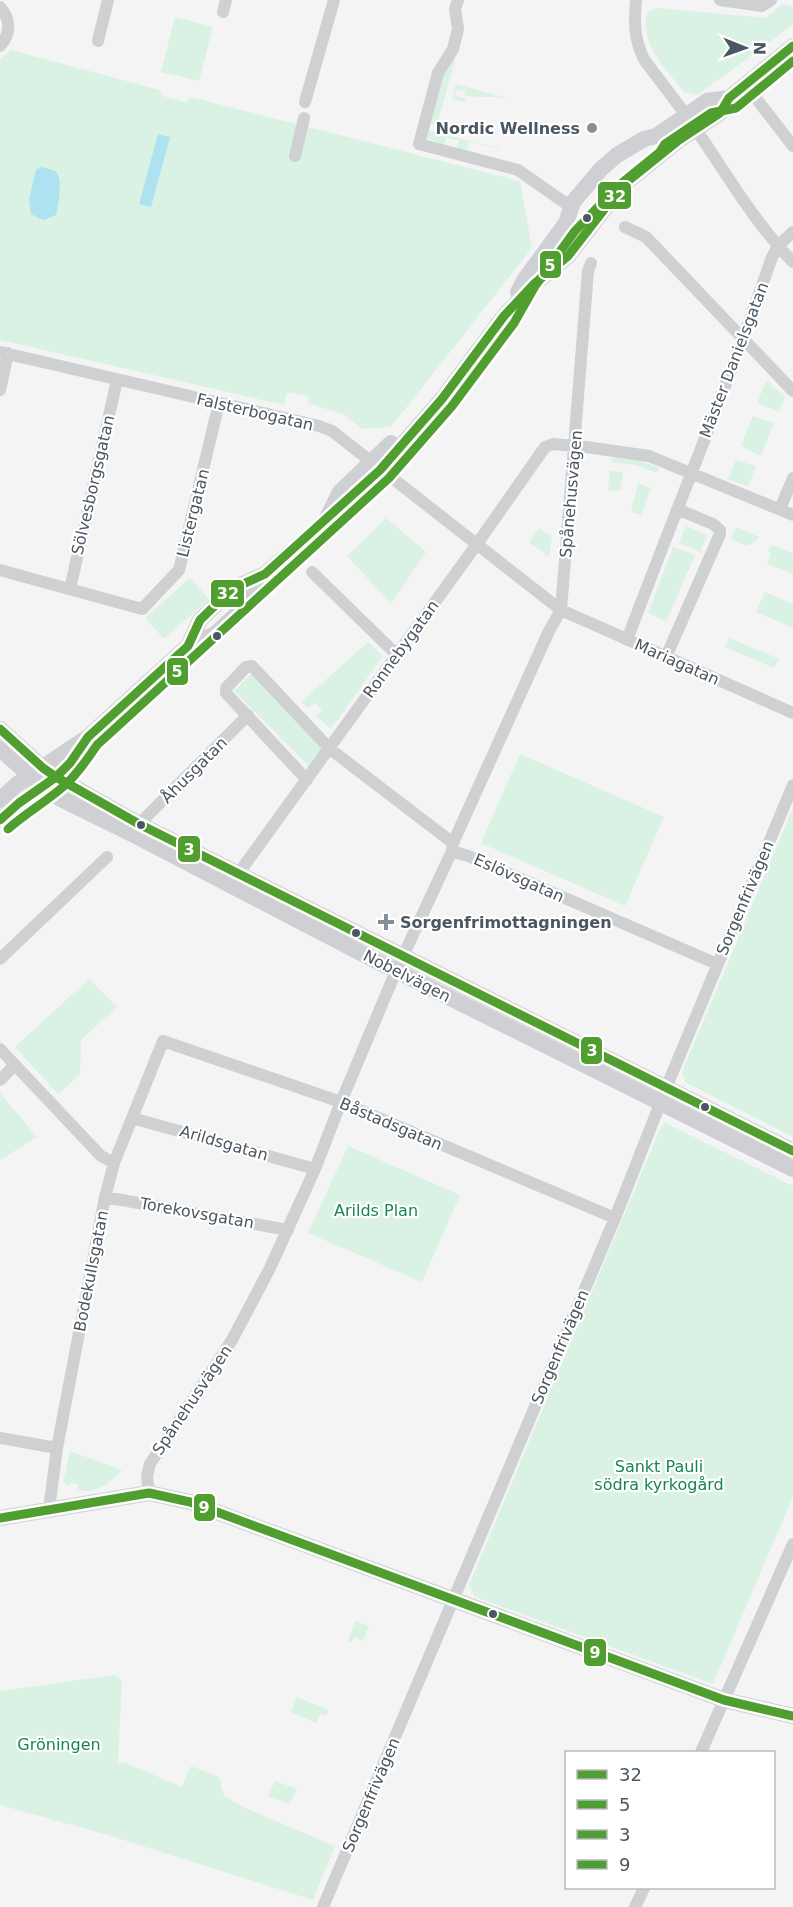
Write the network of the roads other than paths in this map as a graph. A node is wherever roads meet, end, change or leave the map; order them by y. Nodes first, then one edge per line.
1 (108, 0) edge
2 (334, 0) edge
3 (458, 0) edge
4 (636, 0) edge
5 (720, 0) edge
6 (770, 1) edge
7 (0, 7) edge
8 (98, 41) dead end
9 (0, 46) edge
10 (793, 46) edge
11 (756, 97) dead end
12 (729, 98) junction
13 (305, 102) dead end
14 (686, 115) junction
15 (304, 117) dead end
16 (696, 129) junction
17 (793, 146) edge
18 (295, 156) dead end
19 (572, 207) junction
20 (625, 226) dead end
21 (793, 232) edge
22 (778, 246) junction
23 (793, 262) edge
24 (591, 263) dead end
25 (504, 316) junction
26 (744, 339) junction
27 (4, 352) edge
28 (117, 380) junction
29 (0, 390) edge
30 (793, 391) edge
31 (442, 399) junction
32 (219, 404) junction
33 (575, 446) junction
34 (380, 469) junction
35 (690, 474) junction
36 (793, 478) edge
37 (676, 509) junction
38 (780, 509) junction
39 (793, 515) edge
40 (325, 522) junction
41 (477, 544) junction
42 (0, 570) edge
43 (312, 572) dead end
44 (70, 589) junction
45 (561, 610) junction
46 (627, 640) junction
47 (397, 654) junction
48 (666, 657) junction
49 (793, 712) edge
50 (248, 715) junction
51 (0, 729) edge
52 (0, 749) edge
53 (330, 749) junction
54 (43, 777) junction
55 (307, 780) junction
56 (793, 785) edge
57 (0, 800) edge
58 (0, 820) edge
59 (139, 824) junction
60 (453, 847) junction
61 (107, 857) dead end
62 (238, 874) junction
63 (0, 959) edge
64 (400, 964) junction
65 (717, 964) junction
66 (163, 1041) joint
67 (0, 1049) edge
68 (15, 1065) junction
69 (0, 1080) edge
70 (664, 1096) junction
71 (340, 1102) junction
72 (132, 1118) junction
73 (793, 1151) edge
74 (114, 1163) junction
75 (315, 1169) junction
76 (793, 1169) edge
77 (105, 1197) junction
78 (615, 1218) junction
79 (288, 1230) junction
80 (0, 1438) edge
81 (57, 1448) junction
82 (149, 1492) junction
83 (49, 1509) junction
84 (0, 1518) edge
85 (793, 1544) edge
86 (453, 1599) junction
87 (724, 1700) junction
88 (793, 1716) edge
89 (701, 1751) edge
90 (643, 1889) edge
91 (323, 1907) edge
92 (635, 1907) edge

1 - 8 street
2 - 13 street
3 - 19 street
4 - 14 street
5 - 6 street
7 - 9 street
10 - 12 main road
11 - 17 street
12 - 14 main road
12 - 16 main road
14 - 16 street
14 - 19 main road
15 - 18 street
16 - 22 street
16 - 25 main road
19 - 25 main road
20 - 26 street
21 - 22 street
22 - 23 street
22 - 26 street, Mäster Danielsgatan
24 - 33 street, Spånehusvägen
25 - 31 main road
26 - 30 street
26 - 35 street, Mäster Danielsgatan
27 - 28 street, Falsterbogatan
27 - 29 street
28 - 32 street, Falsterbogatan
28 - 44 street, Sölvesborgsgatan
31 - 34 main road
31 - 34 main road
32 - 34 street, Falsterbogatan
32 - 44 street, Listergatan
33 - 35 street
33 - 41 street, Ronnebygatan
33 - 45 street, Spånehusvägen
34 - 40 main road
34 - 40 main road
34 - 41 street, Falsterbogatan
35 - 37 street, Mäster Danielsgatan
35 - 38 street
36 - 38 street
37 - 46 street, Mäster Danielsgatan
37 - 48 street
38 - 39 street
40 - 54 main road
41 - 45 street, Falsterbogatan
41 - 47 street, Ronnebygatan
42 - 44 street
43 - 47 street
45 - 46 street, Mariagatan
45 - 60 street, Spånehusvägen
46 - 48 street, Mariagatan
47 - 53 street, Ronnebygatan
48 - 49 street, Mariagatan
50 - 53 street, Eslövsgatan
50 - 55 street
50 - 59 street, Åhusgatan
51 - 54 main road, Nobelvägen
52 - 54 main road, Nobelvägen
53 - 55 street, Ronnebygatan
53 - 60 street, Eslövsgatan
54 - 57 main road
54 - 58 main road
54 - 59 main road, Nobelvägen
54 - 64 main road, Nobelvägen
55 - 62 street, Ronnebygatan
56 - 65 street, Sorgenfrivägen
59 - 62 main road, Nobelvägen
60 - 64 street, Spånehusvägen
60 - 65 street, Eslövsgatan
61 - 63 street
62 - 64 main road, Nobelvägen
64 - 70 main road, Nobelvägen
64 - 71 street, Spånehusvägen
65 - 70 street, Sorgenfrivägen
66 - 71 street, Båstadsgatan
66 - 72 street, Bodekullsgatan
67 - 68 street
68 - 69 street
68 - 74 street
70 - 73 main road, Nobelvägen
70 - 76 main road, Nobelvägen
70 - 78 street, Sorgenfrivägen
71 - 75 street, Spånehusvägen
71 - 78 street, Båstadsgatan
72 - 74 street, Bodekullsgatan
72 - 75 street, Arildsgatan
74 - 77 street, Bodekullsgatan
75 - 79 street, Spånehusvägen
77 - 79 street, Torekovsgatan
77 - 81 street, Bodekullsgatan
78 - 86 street, Sorgenfrivägen
79 - 82 street, Spånehusvägen
80 - 81 street
81 - 83 street, Bodekullsgatan
82 - 83 main road
82 - 86 main road
83 - 84 main road
85 - 87 street
86 - 87 main road
86 - 91 street, Sorgenfrivägen
87 - 88 main road
87 - 89 street
90 - 92 street

